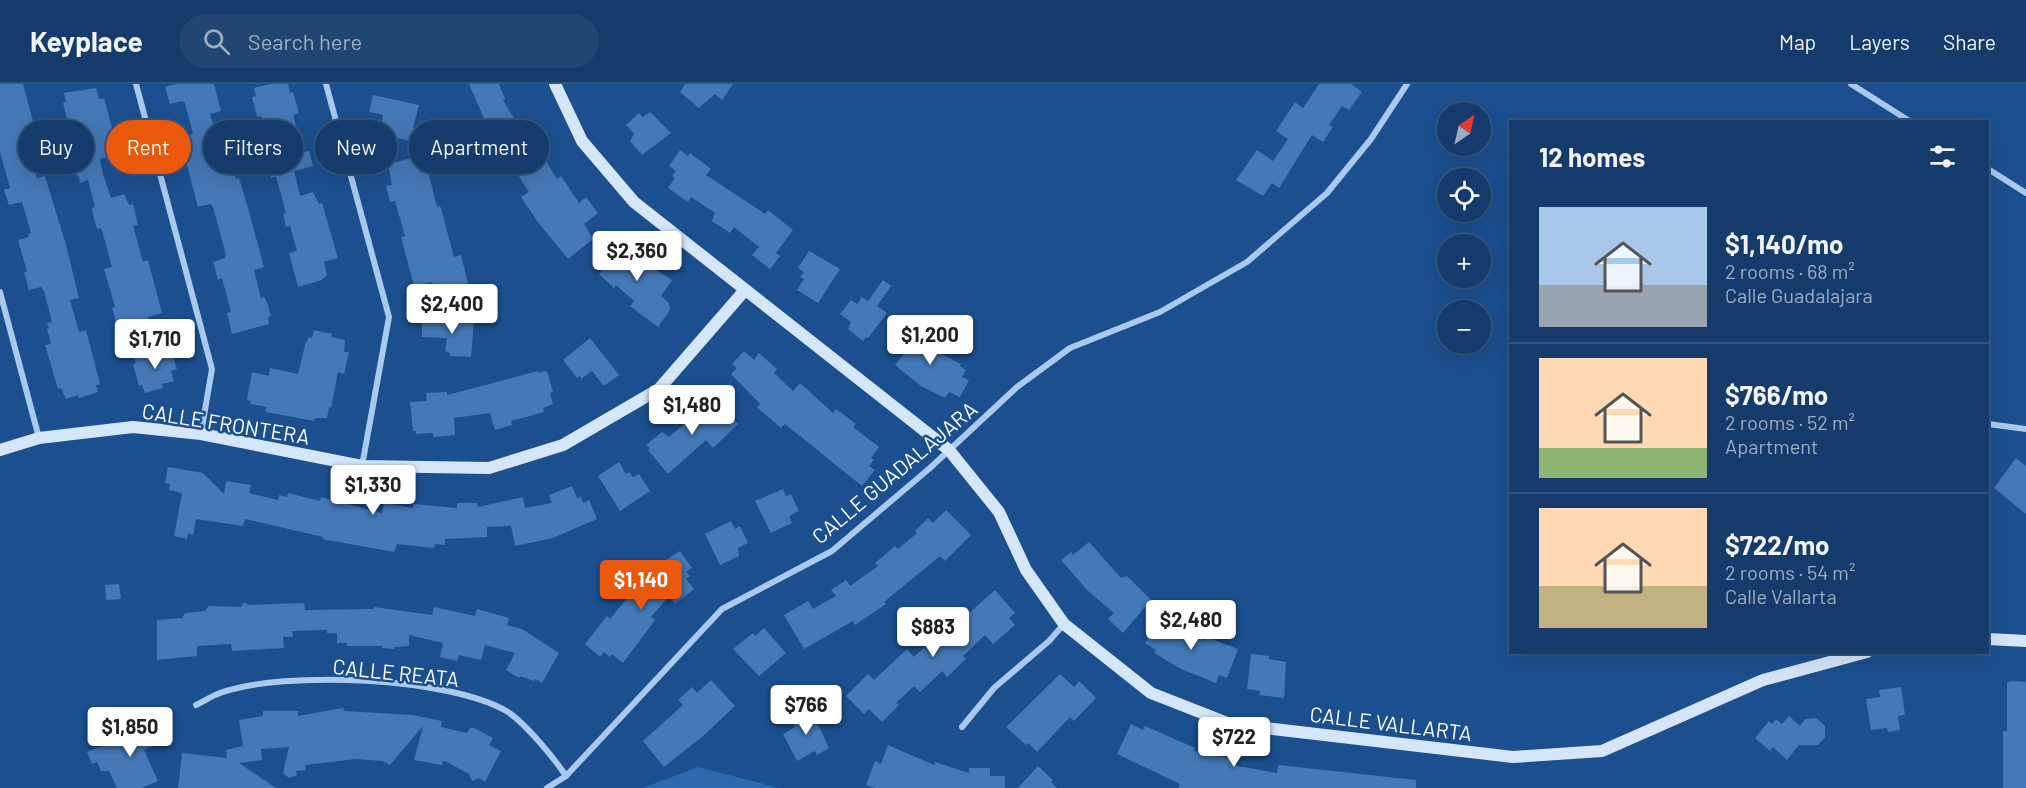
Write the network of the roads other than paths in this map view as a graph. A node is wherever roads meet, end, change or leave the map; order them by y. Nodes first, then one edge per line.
1 (136, 84) edge
2 (326, 84) edge
3 (555, 84) edge
4 (1407, 84) edge
5 (1851, 84) edge
6 (1908, 120) edge
7 (1989, 170) edge
8 (2026, 193) edge
9 (745, 291) junction
10 (0, 292) edge
11 (1989, 424) edge
12 (2026, 429) edge
13 (201, 434) junction
14 (39, 438) junction
15 (0, 450) edge
16 (949, 450) junction
17 (362, 466) junction
18 (1064, 624) junction
19 (1989, 639) edge
20 (2026, 641) edge
21 (1860, 654) edge
22 (196, 705) dead end
23 (962, 727) dead end
24 (566, 776) junction
25 (547, 788) edge

1 - 13 street
2 - 17 street
3 - 9 street, CALLE VALLARTA
4 - 16 street, CALLE GUADALAJARA
5 - 6 street
7 - 8 street
9 - 16 street, CALLE VALLARTA
9 - 17 street, CALLE FRONTERA
10 - 14 street
11 - 12 street
13 - 14 street, CALLE FRONTERA
13 - 17 street, CALLE FRONTERA
14 - 15 street, CALLE FRONTERA
16 - 18 street, CALLE VALLARTA
16 - 24 street, CALLE GUADALAJARA
18 - 21 street, CALLE VALLARTA
18 - 23 street
19 - 20 street
22 - 24 street, CALLE REATA
24 - 25 street, CALLE GUADALAJARA

